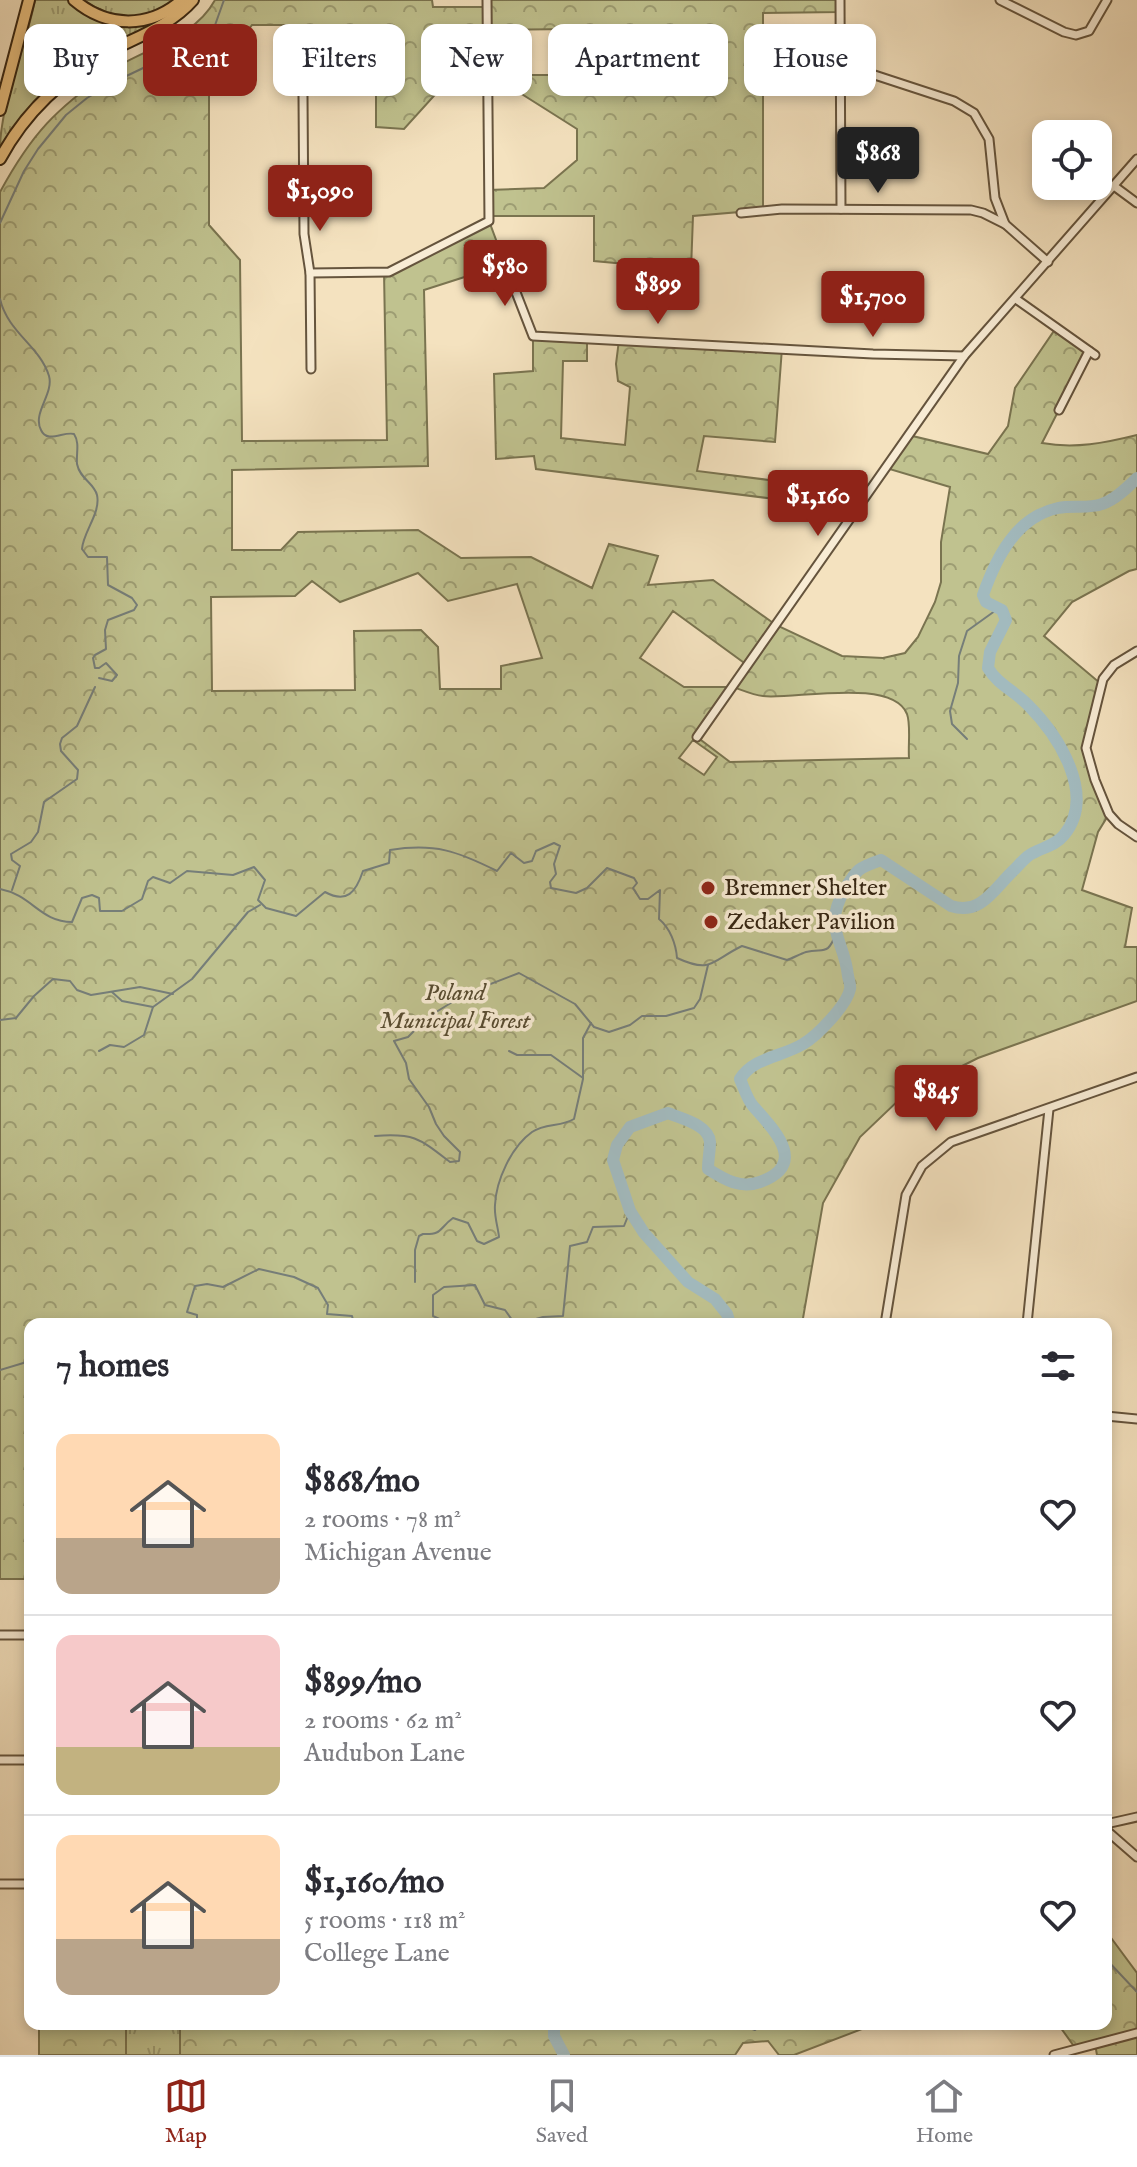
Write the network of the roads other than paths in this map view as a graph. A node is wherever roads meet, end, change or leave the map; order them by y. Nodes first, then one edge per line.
1 (29, 0) edge
2 (74, 0) edge
3 (182, 0) edge
4 (193, 0) edge
5 (487, 0) edge
6 (840, 0) edge
7 (1000, 0) edge
8 (1107, 0) edge
9 (840, 24) edge
10 (876, 75) edge
11 (303, 96) dead end
12 (841, 96) edge
13 (0, 110) edge
14 (0, 159) edge
15 (1137, 159) edge
16 (1114, 186) junction
17 (1137, 203) edge
18 (841, 209) junction
19 (741, 213) dead end
20 (1005, 224) junction
21 (1048, 262) junction
22 (505, 264) dead end
23 (310, 273) junction
24 (1016, 299) junction
25 (964, 356) junction
26 (311, 369) dead end
27 (1059, 410) dead end
28 (1137, 651) edge
29 (697, 737) dead end
30 (1137, 837) edge
31 (1137, 1077) edge
32 (1049, 1109) junction
33 (886, 1318) edge
34 (1028, 1318) edge
35 (1112, 1417) edge
36 (1137, 1419) edge
37 (0, 1635) edge
38 (24, 1635) edge
39 (0, 1760) edge
40 (24, 1760) edge
41 (1137, 1817) edge
42 (1112, 1823) edge
43 (1112, 1835) edge
44 (1137, 1857) edge
45 (0, 1884) edge
46 (24, 1884) edge
47 (1137, 2033) edge
48 (1054, 2055) edge

1 - 13 highway
2 - 3 highway
4 - 14 highway
5 - 23 street
6 - 9 street
7 - 8 street
10 - 20 street
11 - 23 street
12 - 18 street
15 - 16 street
16 - 17 street
16 - 21 street
18 - 19 street
18 - 20 street
20 - 21 street
21 - 24 street
22 - 25 street
23 - 26 street
24 - 25 street
24 - 27 street
25 - 29 street
28 - 30 street
31 - 32 street
32 - 33 street
32 - 34 street
35 - 36 street
37 - 38 street
39 - 40 street
41 - 42 street
43 - 44 street
45 - 46 street
47 - 48 street

